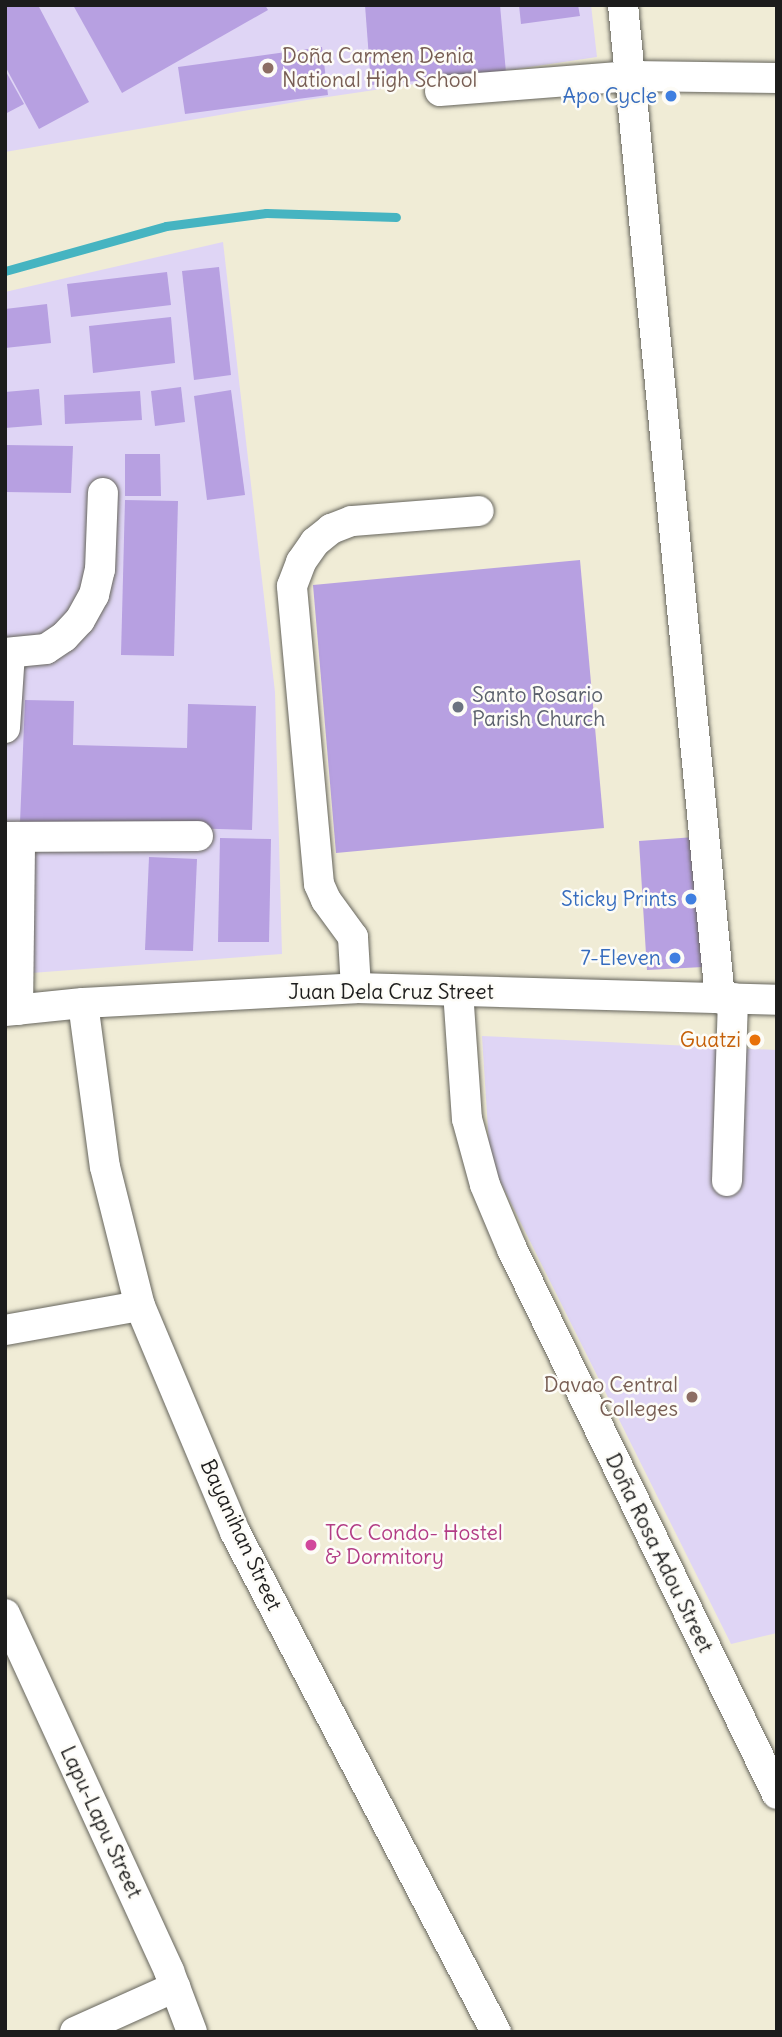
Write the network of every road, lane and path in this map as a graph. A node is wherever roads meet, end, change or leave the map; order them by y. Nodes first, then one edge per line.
1 (623, 5) edge
2 (631, 76) junction
3 (777, 78) edge
4 (440, 91) dead end
5 (103, 494) dead end
6 (479, 511) dead end
7 (7, 653) edge
8 (5, 728) edge
9 (198, 836) dead end
10 (12, 837) edge
11 (356, 988) junction
12 (458, 991) junction
13 (726, 998) junction
14 (777, 1000) edge
15 (83, 1003) junction
16 (12, 1011) edge
17 (727, 1181) dead end
18 (140, 1306) junction
19 (5, 1330) edge
20 (5, 1614) edge
21 (777, 1794) edge
22 (175, 1987) junction
23 (75, 2032) edge
24 (192, 2032) edge
25 (496, 2032) edge

1 - 2 street
2 - 3 street
2 - 4 street
2 - 13 street
5 - 7 street
6 - 11 street
7 - 8 street
9 - 10 street
10 - 16 street
11 - 12 street, Juan Dela Cruz Street
11 - 15 street, Juan Dela Cruz Street
12 - 13 street, Juan Dela Cruz Street
12 - 21 street, Doña Rosa Adou Street
13 - 14 street, Juan Dela Cruz Street
13 - 17 street
15 - 16 street, Juan Dela Cruz Street
15 - 18 street, Bayanihan Street
18 - 19 street
18 - 25 street, Bayanihan Street
20 - 22 street, Lapu-Lapu Street
22 - 23 street
22 - 24 street, Lapu-Lapu Street

